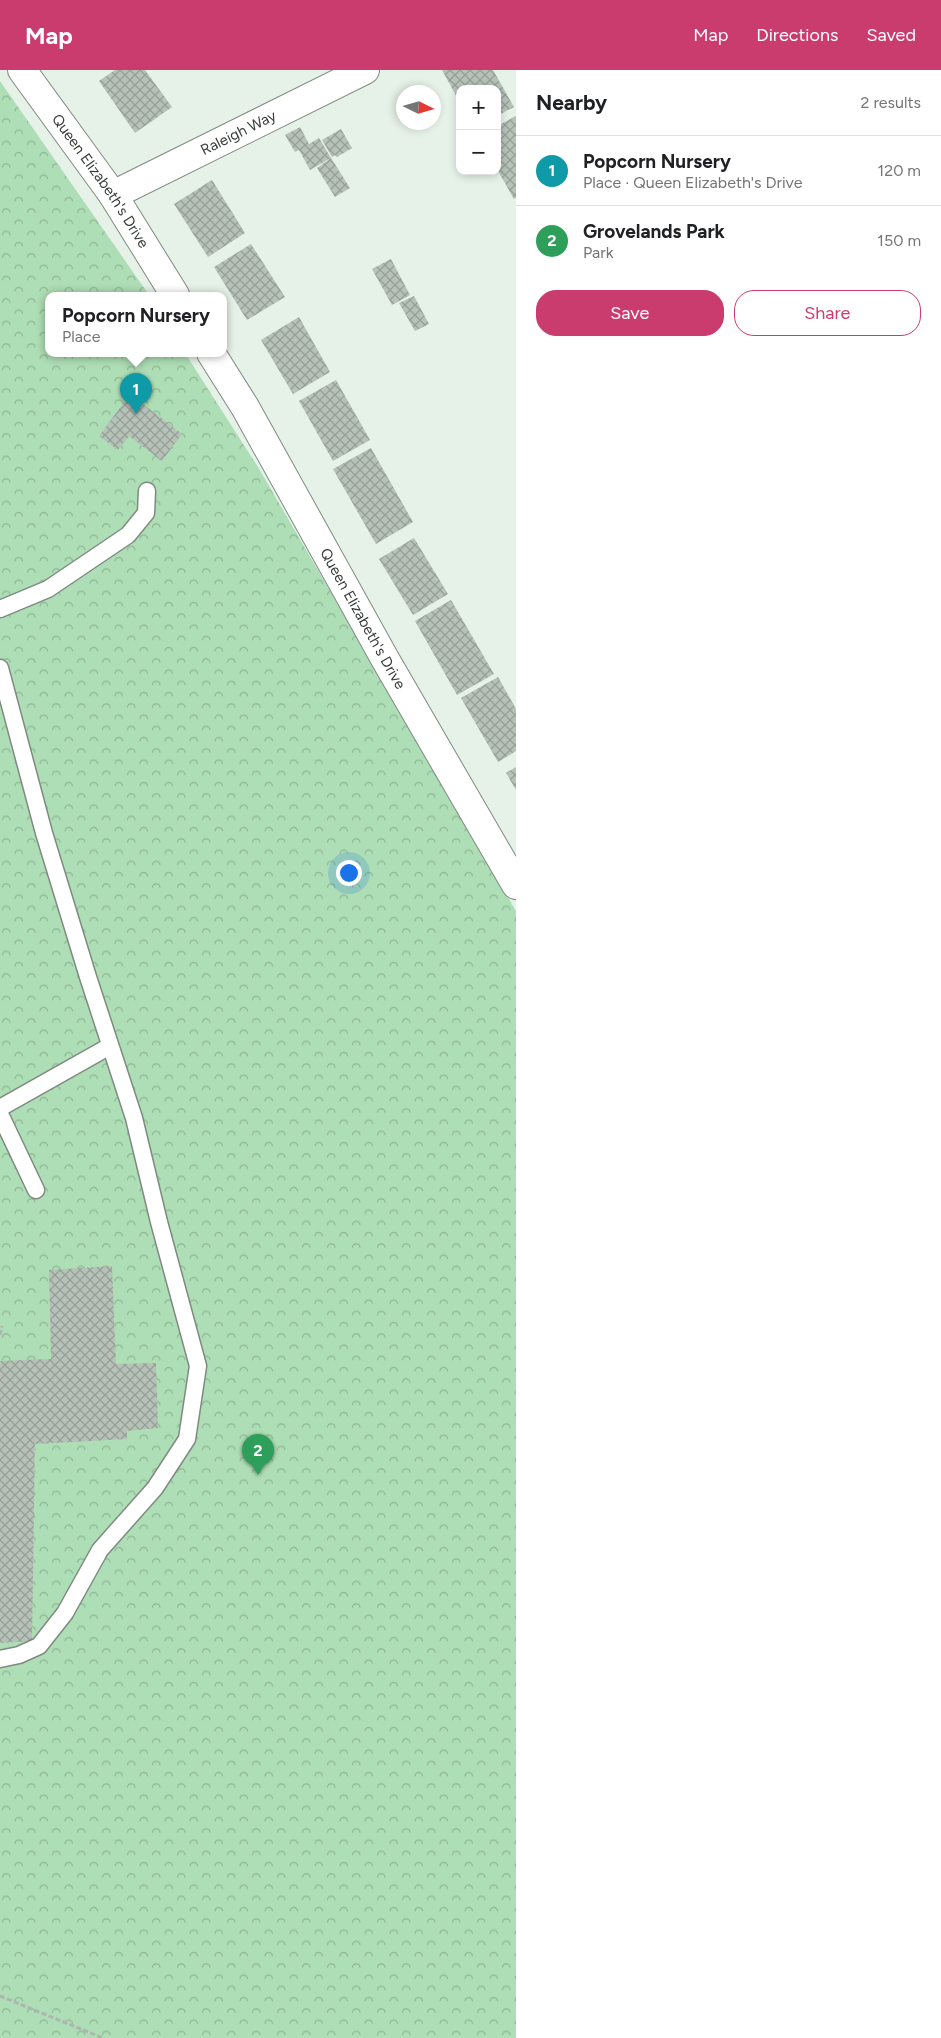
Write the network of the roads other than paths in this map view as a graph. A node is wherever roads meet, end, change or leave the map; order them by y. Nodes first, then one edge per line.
1 (22, 70) edge
2 (365, 70) edge
3 (113, 195) junction
4 (173, 292) edge
5 (214, 357) edge
6 (148, 491) dead end
7 (0, 609) edge
8 (0, 668) edge
9 (516, 885) edge
10 (110, 1046) junction
11 (0, 1108) edge
12 (0, 1114) edge
13 (36, 1190) dead end
14 (0, 1659) edge

1 - 3 street, Queen Elizabeth's Drive
2 - 3 street, Raleigh Way
3 - 4 street, Queen Elizabeth's Drive
5 - 9 street, Queen Elizabeth's Drive
6 - 7 lane
8 - 10 lane
10 - 11 lane
10 - 14 lane
12 - 13 lane

